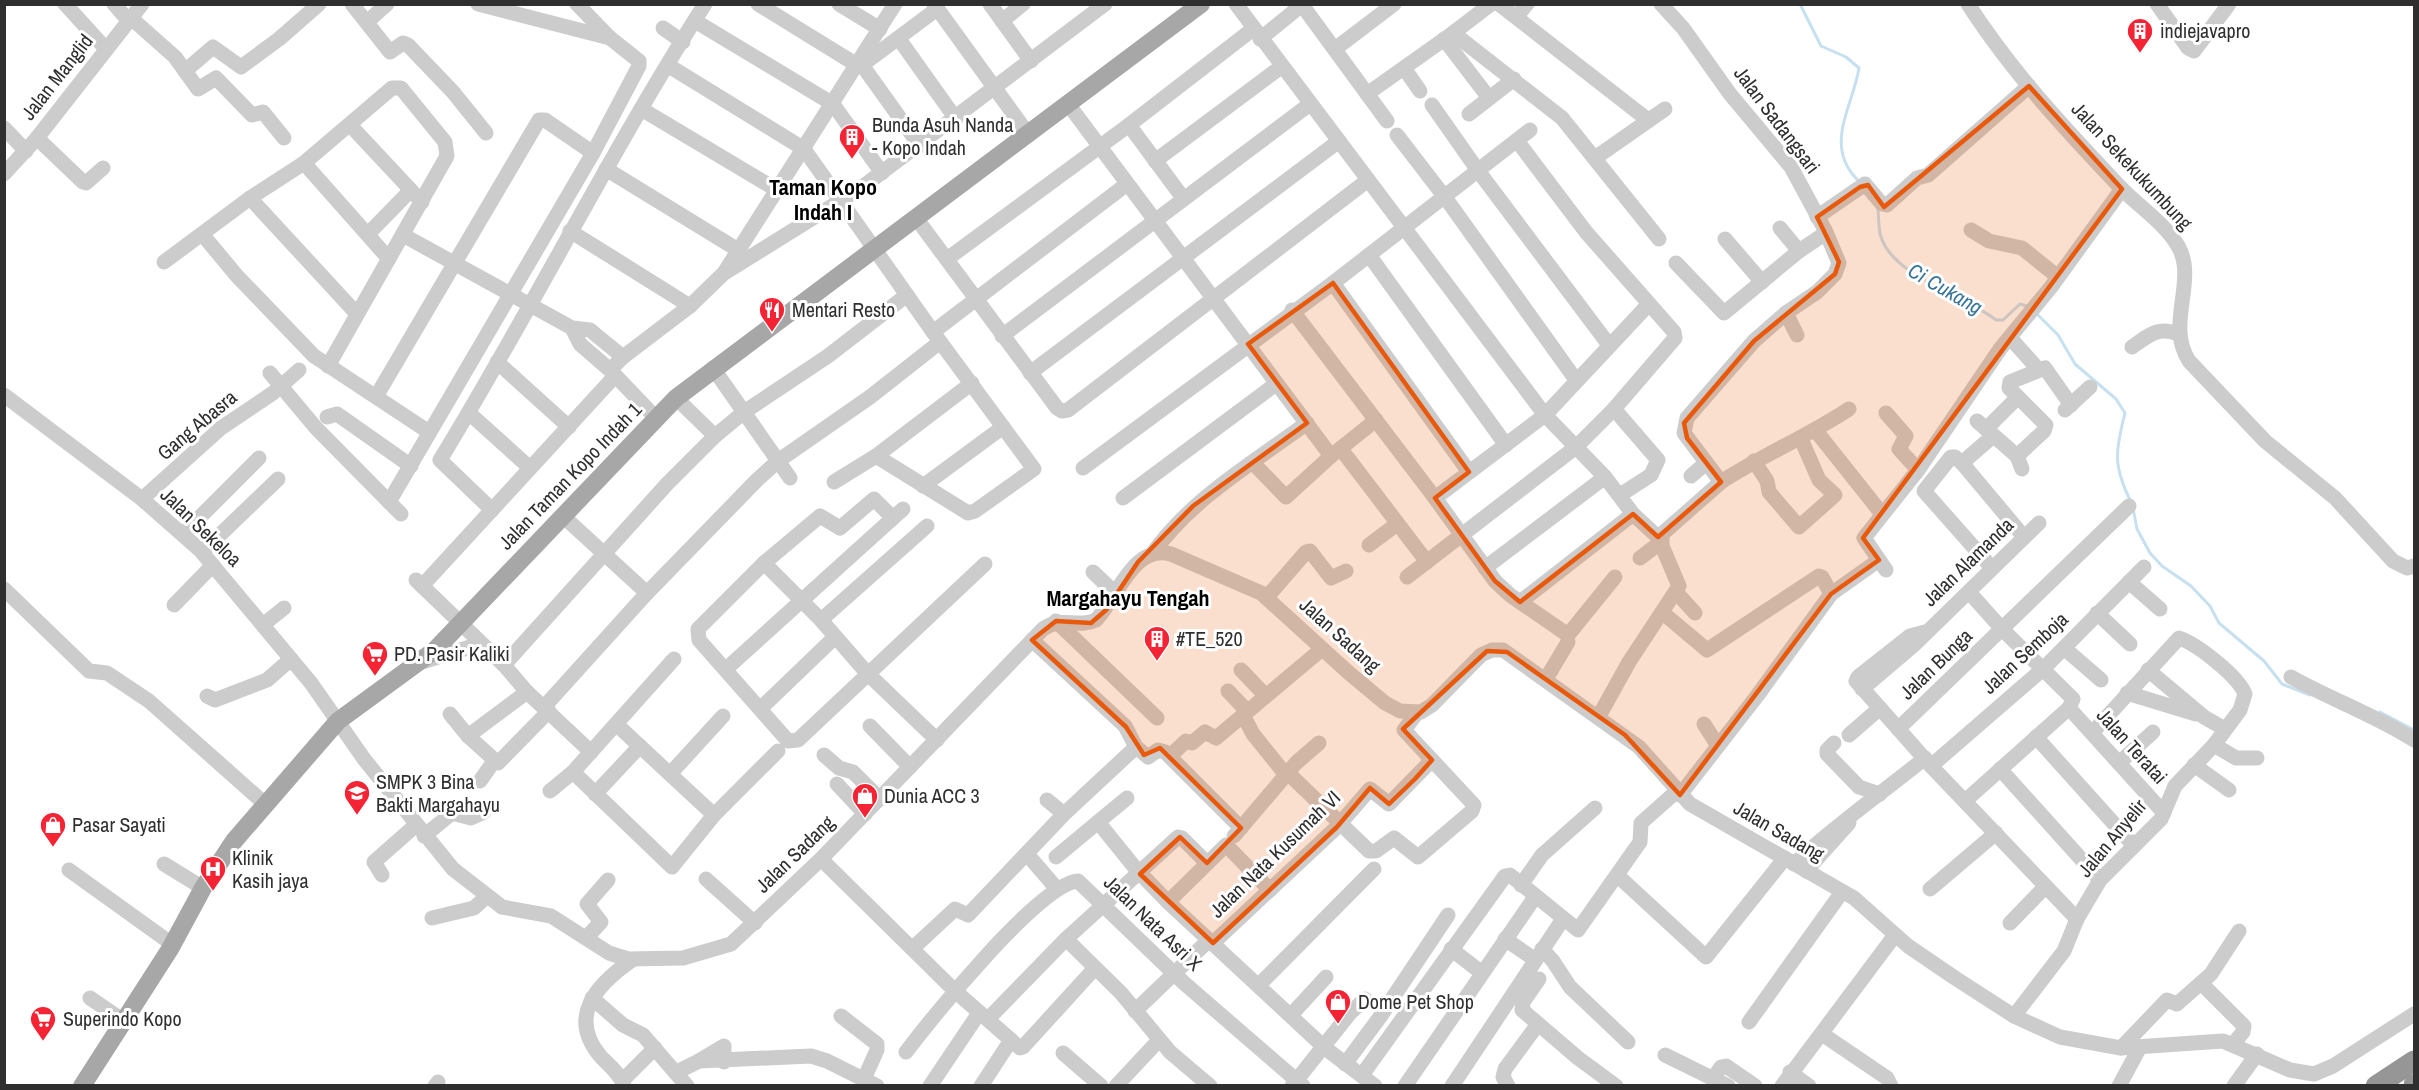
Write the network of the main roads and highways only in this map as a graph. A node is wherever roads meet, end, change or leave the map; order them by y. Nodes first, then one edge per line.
1 (1198, 5) edge
2 (2415, 1061) edge
3 (82, 1086) edge
4 (2376, 1086) edge

1 - 3 main road, Jalan Taman Kopo Indah 1
2 - 4 highway

